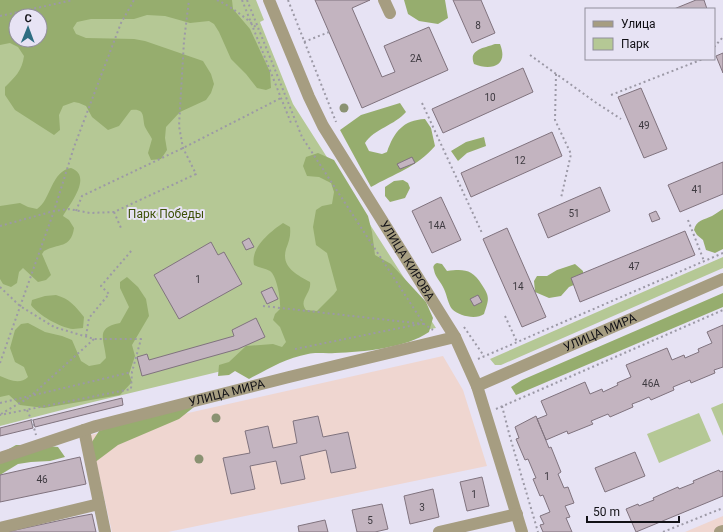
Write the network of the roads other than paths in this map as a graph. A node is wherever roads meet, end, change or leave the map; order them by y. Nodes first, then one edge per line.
1 (269, 0) edge
2 (384, 0) edge
3 (390, 13) dead end
4 (723, 279) edge
5 (455, 337) junction
6 (477, 386) junction
7 (84, 430) junction
8 (0, 458) edge
9 (99, 504) junction
10 (517, 514) junction
11 (0, 528) edge
12 (105, 532) edge
13 (439, 532) edge
14 (522, 532) edge

1 - 5 street, УЛИЦА КИРОВА
2 - 3 street
4 - 6 street, УЛИЦА МИРА
5 - 6 street, УЛИЦА КИРОВА
5 - 7 street, УЛИЦА МИРА
6 - 10 street, УЛИЦА КИРОВА
7 - 8 street, УЛИЦА МИРА
7 - 9 street
9 - 11 street
9 - 12 street
10 - 13 street
10 - 14 street, УЛИЦА КИРОВА

